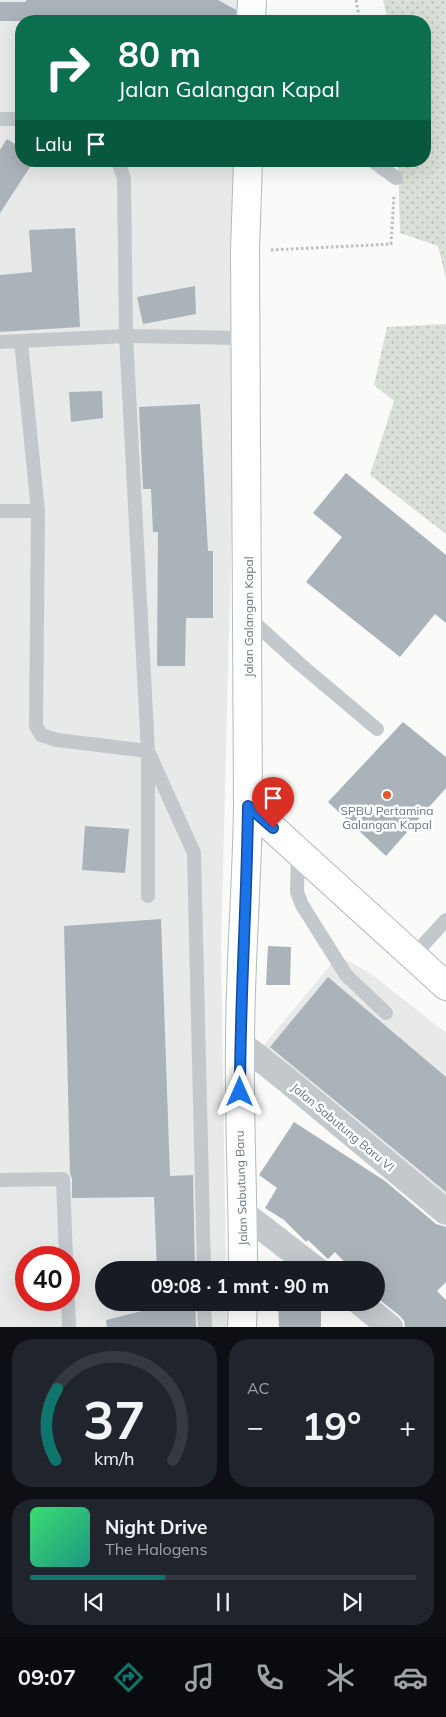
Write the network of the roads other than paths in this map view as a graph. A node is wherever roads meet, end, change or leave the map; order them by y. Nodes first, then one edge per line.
1 (252, 0) edge
2 (251, 15) edge
3 (0, 119) edge
4 (15, 119) edge
5 (120, 167) edge
6 (248, 167) edge
7 (381, 167) edge
8 (396, 178) road end
9 (126, 336) junction
10 (246, 338) junction
11 (21, 341) junction
12 (0, 342) edge
13 (38, 510) junction
14 (0, 511) edge
15 (248, 617) junction
16 (377, 730) dead end
17 (148, 751) junction
18 (248, 806) junction
19 (298, 850) junction
20 (148, 896) dead end
21 (446, 920) edge
22 (413, 956) junction
23 (446, 986) edge
24 (386, 1013) dead end
25 (240, 1043) junction
26 (0, 1180) edge
27 (446, 1212) edge
28 (243, 1213) junction
29 (66, 1246) edge
30 (204, 1261) edge
31 (243, 1261) edge
32 (305, 1261) edge
33 (68, 1311) edge
34 (204, 1311) edge
35 (243, 1311) edge
36 (370, 1311) edge
37 (69, 1327) edge
38 (205, 1327) edge
39 (242, 1327) edge
40 (390, 1327) edge

1 - 2 main road
3 - 4 lane
5 - 9 lane
6 - 10 main road, Jalan Galangan Kapal
7 - 8 lane
9 - 10 lane
9 - 11 lane
9 - 17 lane
10 - 15 main road, Jalan Galangan Kapal
11 - 12 lane
11 - 13 lane
13 - 14 lane
13 - 17 lane
15 - 16 lane
15 - 18 main road, Jalan Galangan Kapal
17 - 20 lane
17 - 30 lane
18 - 19 main road
18 - 25 main road, Jalan Sabutung Baru
19 - 22 main road
19 - 24 lane
21 - 22 lane
22 - 23 main road
25 - 27 street, Jalan Sabutung Baru VI
25 - 28 main road, Jalan Sabutung Baru
26 - 29 lane
28 - 31 main road, Jalan Sabutung Baru
28 - 32 street
33 - 37 lane
34 - 38 lane
35 - 39 main road
36 - 40 street

